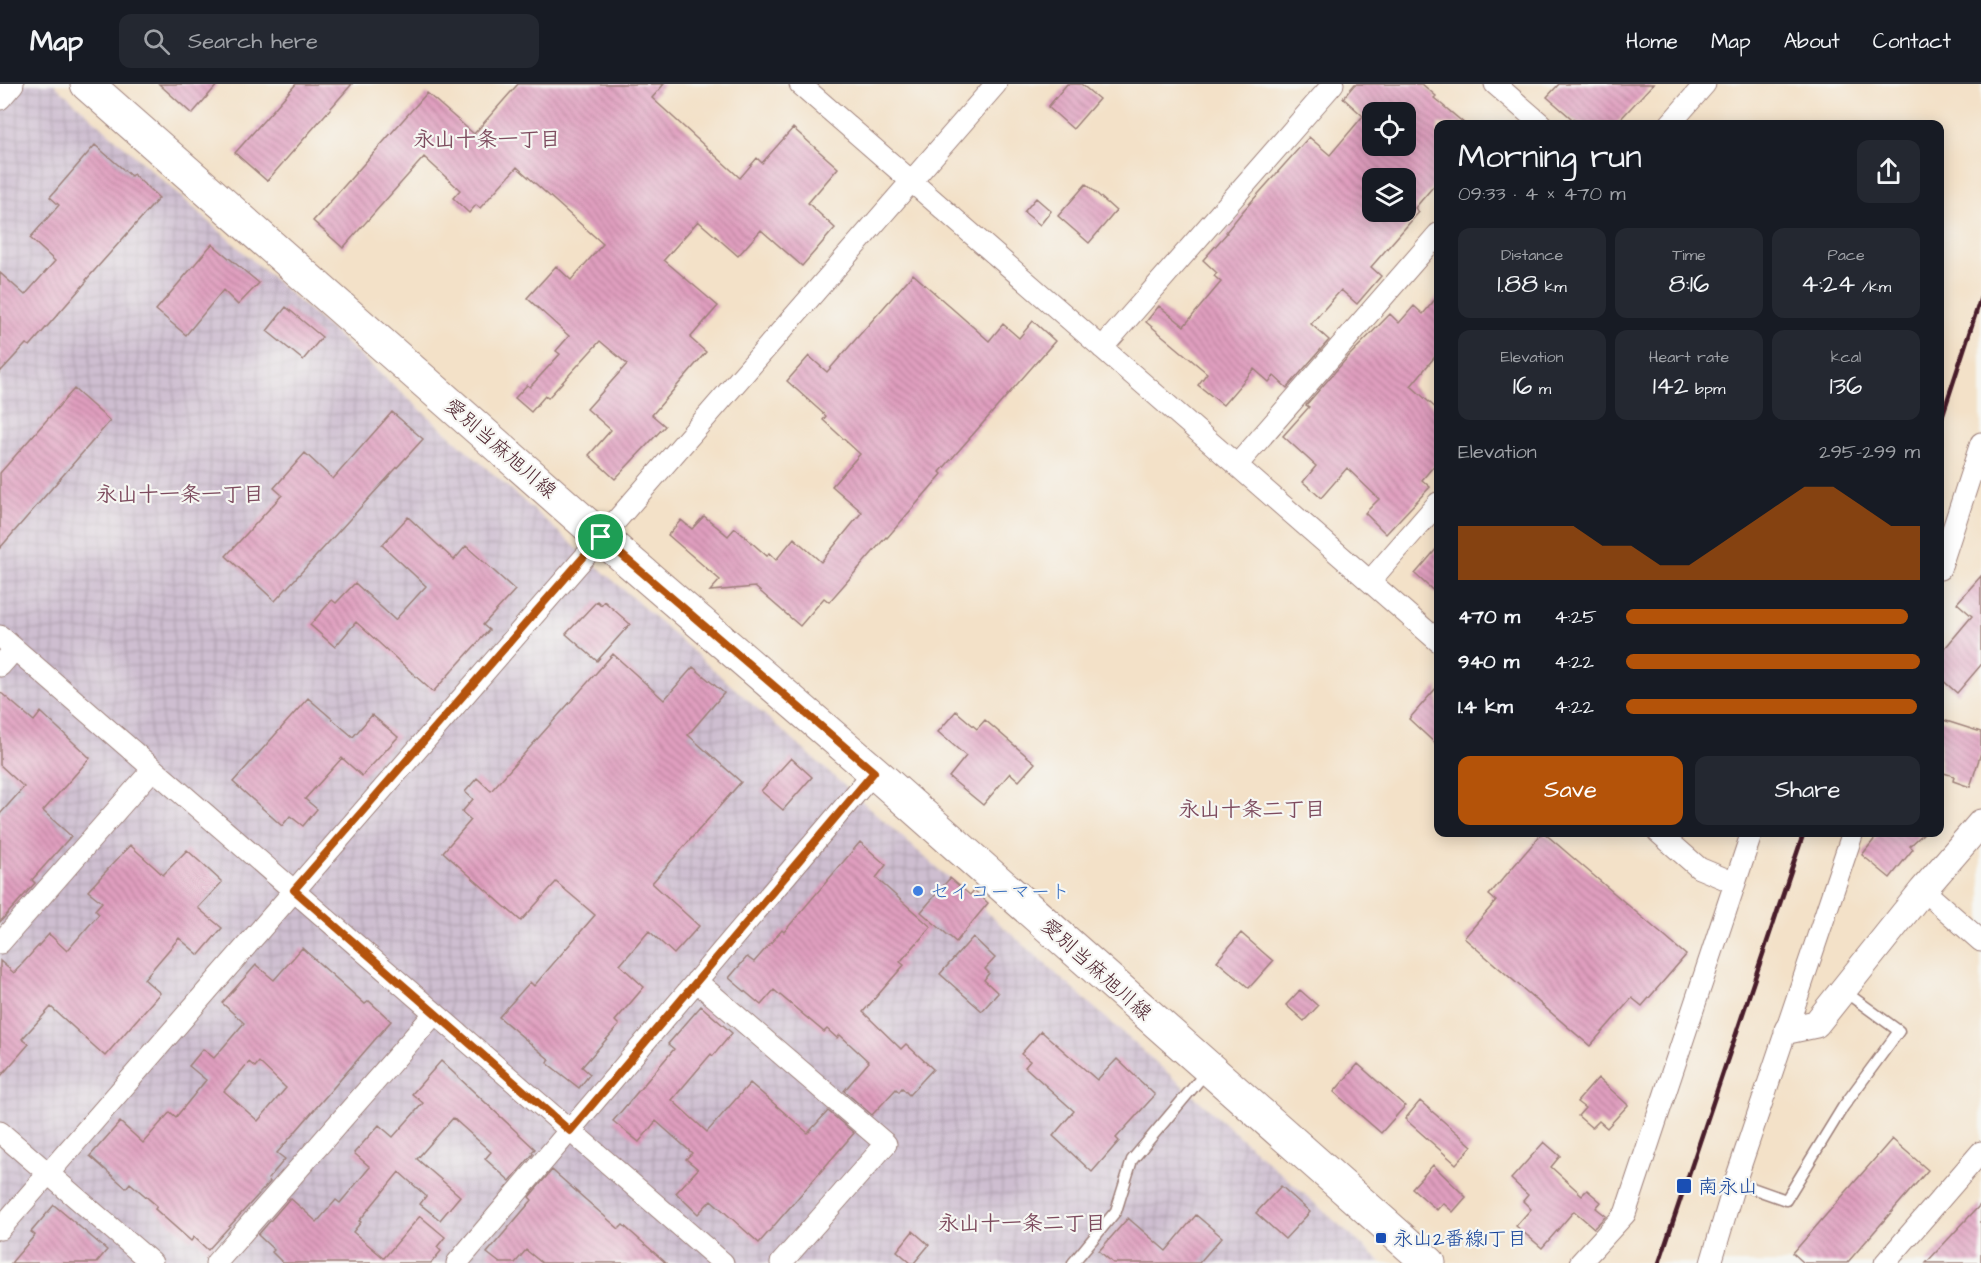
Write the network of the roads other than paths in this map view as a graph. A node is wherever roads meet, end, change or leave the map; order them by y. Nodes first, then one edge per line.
1 (13, 84) edge
2 (87, 84) edge
3 (800, 84) edge
4 (996, 84) edge
5 (1333, 84) edge
6 (1705, 84) edge
7 (1506, 88) edge
8 (0, 99) edge
9 (1534, 120) edge
10 (1674, 120) edge
11 (911, 182) junction
12 (1434, 239) edge
13 (1102, 348) junction
14 (1981, 443) edge
15 (1237, 465) junction
16 (1434, 508) edge
17 (601, 537) junction
18 (1944, 557) edge
19 (1370, 581) junction
20 (1434, 637) edge
21 (7, 642) edge
22 (0, 666) edge
23 (153, 768) junction
24 (874, 772) junction
25 (1981, 823) edge
26 (1664, 837) edge
27 (1750, 837) edge
28 (1850, 837) edge
29 (1735, 883) junction
30 (294, 890) junction
31 (1923, 890) junction
32 (1981, 941) edge
33 (0, 944) edge
34 (696, 981) junction
35 (1844, 991) junction
36 (435, 1013) junction
37 (1788, 1030) junction
38 (1209, 1068) junction
39 (570, 1131) junction
40 (0, 1132) edge
41 (1981, 1152) edge
42 (48, 1174) junction
43 (1735, 1182) junction
44 (0, 1229) edge
45 (152, 1263) edge
46 (216, 1263) edge
47 (457, 1263) edge
48 (723, 1263) edge
49 (781, 1263) edge
50 (1073, 1263) edge
51 (1429, 1263) edge
52 (1581, 1263) edge
53 (1711, 1263) edge
54 (1885, 1263) edge

1 - 8 street
2 - 17 main road, 愛別当麻旭川線
3 - 11 street
4 - 11 street
5 - 13 street
6 - 10 street
7 - 9 street
11 - 13 street
11 - 17 street
12 - 15 street
13 - 15 street
14 - 18 street
15 - 19 street
16 - 19 street
17 - 24 main road, 愛別当麻旭川線
17 - 30 street
19 - 20 street
21 - 22 street
21 - 23 street
23 - 30 street
23 - 33 street
24 - 34 street
24 - 38 main road, 愛別当麻旭川線
25 - 31 street
26 - 29 street
27 - 29 street
28 - 37 street
29 - 52 street
30 - 36 street
30 - 42 street
31 - 32 street
31 - 35 street
34 - 39 street
34 - 49 street
35 - 37 street
35 - 43 lane
36 - 39 street
36 - 46 street
37 - 43 street
38 - 50 lane
38 - 51 main road, 愛別当麻旭川線
39 - 47 street
39 - 48 street
40 - 42 street
41 - 54 street
42 - 44 street
42 - 45 street
43 - 53 street

